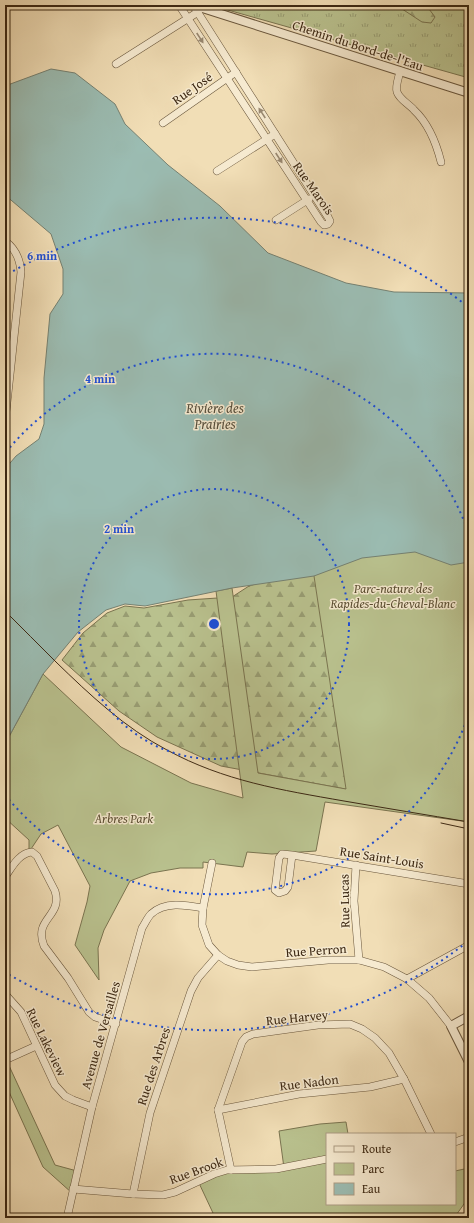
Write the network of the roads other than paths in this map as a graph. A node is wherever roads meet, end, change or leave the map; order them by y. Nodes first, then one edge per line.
1 (178, 5) edge
2 (195, 7) edge
3 (187, 18) junction
4 (116, 64) dead end
5 (400, 71) junction
6 (236, 72) junction
7 (227, 79) junction
8 (469, 94) edge
9 (162, 123) dead end
10 (275, 134) junction
11 (267, 139) junction
12 (441, 162) dead end
13 (217, 171) dead end
14 (315, 196) junction
15 (307, 201) junction
16 (276, 220) dead end
17 (5, 241) edge
18 (5, 420) edge
19 (292, 855) junction
20 (212, 863) dead end
21 (356, 865) junction
22 (5, 876) edge
23 (469, 884) edge
24 (203, 908) junction
25 (469, 945) edge
26 (218, 955) junction
27 (359, 960) junction
28 (407, 979) junction
29 (5, 994) edge
30 (469, 1016) edge
31 (116, 1024) junction
32 (451, 1026) junction
33 (36, 1046) junction
34 (5, 1060) edge
35 (469, 1062) edge
36 (404, 1079) junction
37 (92, 1107) junction
38 (218, 1110) junction
39 (431, 1133) edge
40 (469, 1137) edge
41 (456, 1142) edge
42 (326, 1159) edge
43 (5, 1164) edge
44 (231, 1170) junction
45 (5, 1172) edge
46 (73, 1189) junction
47 (133, 1194) junction
48 (67, 1218) edge

1 - 3 street, Rue Marois
2 - 3 street
2 - 5 street, Chemin du Bord-de-l'Eau
2 - 6 street, Rue Marois
3 - 4 street
3 -> 7 street, Rue Marois
5 - 8 street, Chemin du Bord-de-l'Eau
5 - 12 street
6 - 7 street, Rue José
10 -> 6 street, Rue Marois
7 - 9 street, Rue José
7 - 11 street, Rue Marois
10 - 11 street
10 - 14 street, Rue Marois
11 - 13 street
11 -> 15 street, Rue Marois
14 - 15 street
14 - 15 street, Rue Marois
15 - 16 street
17 - 18 street
19 - 19 street
19 - 21 street, Rue Saint-Louis
20 - 24 street, Rue Perron
21 - 23 street, Rue Saint-Louis
21 - 27 street, Rue Lucas
22 - 31 street
24 - 26 street, Rue Perron
24 - 31 street, Avenue de Versailles
25 - 28 street
26 - 27 street, Rue Perron
26 - 47 street, Rue des Arbres
27 - 28 street, Rue Perron
28 - 32 street, Rue Perron
29 - 33 street, Rue Lakeview
30 - 32 street
31 - 37 street, Avenue de Versailles
32 - 35 street, Rue Perron
33 - 34 street
33 - 37 street, Rue Lakeview
36 - 38 street, Rue Nadon
36 - 38 street, Rue Harvey
36 - 39 street, Rue Harvey
37 - 46 street, Avenue de Versailles
38 - 44 street
40 - 41 street
42 - 44 street, Rue Brook
43 - 45 street
44 - 47 street, Rue Brook
46 - 47 street, Rue Brook
46 - 48 street, Avenue de Versailles

